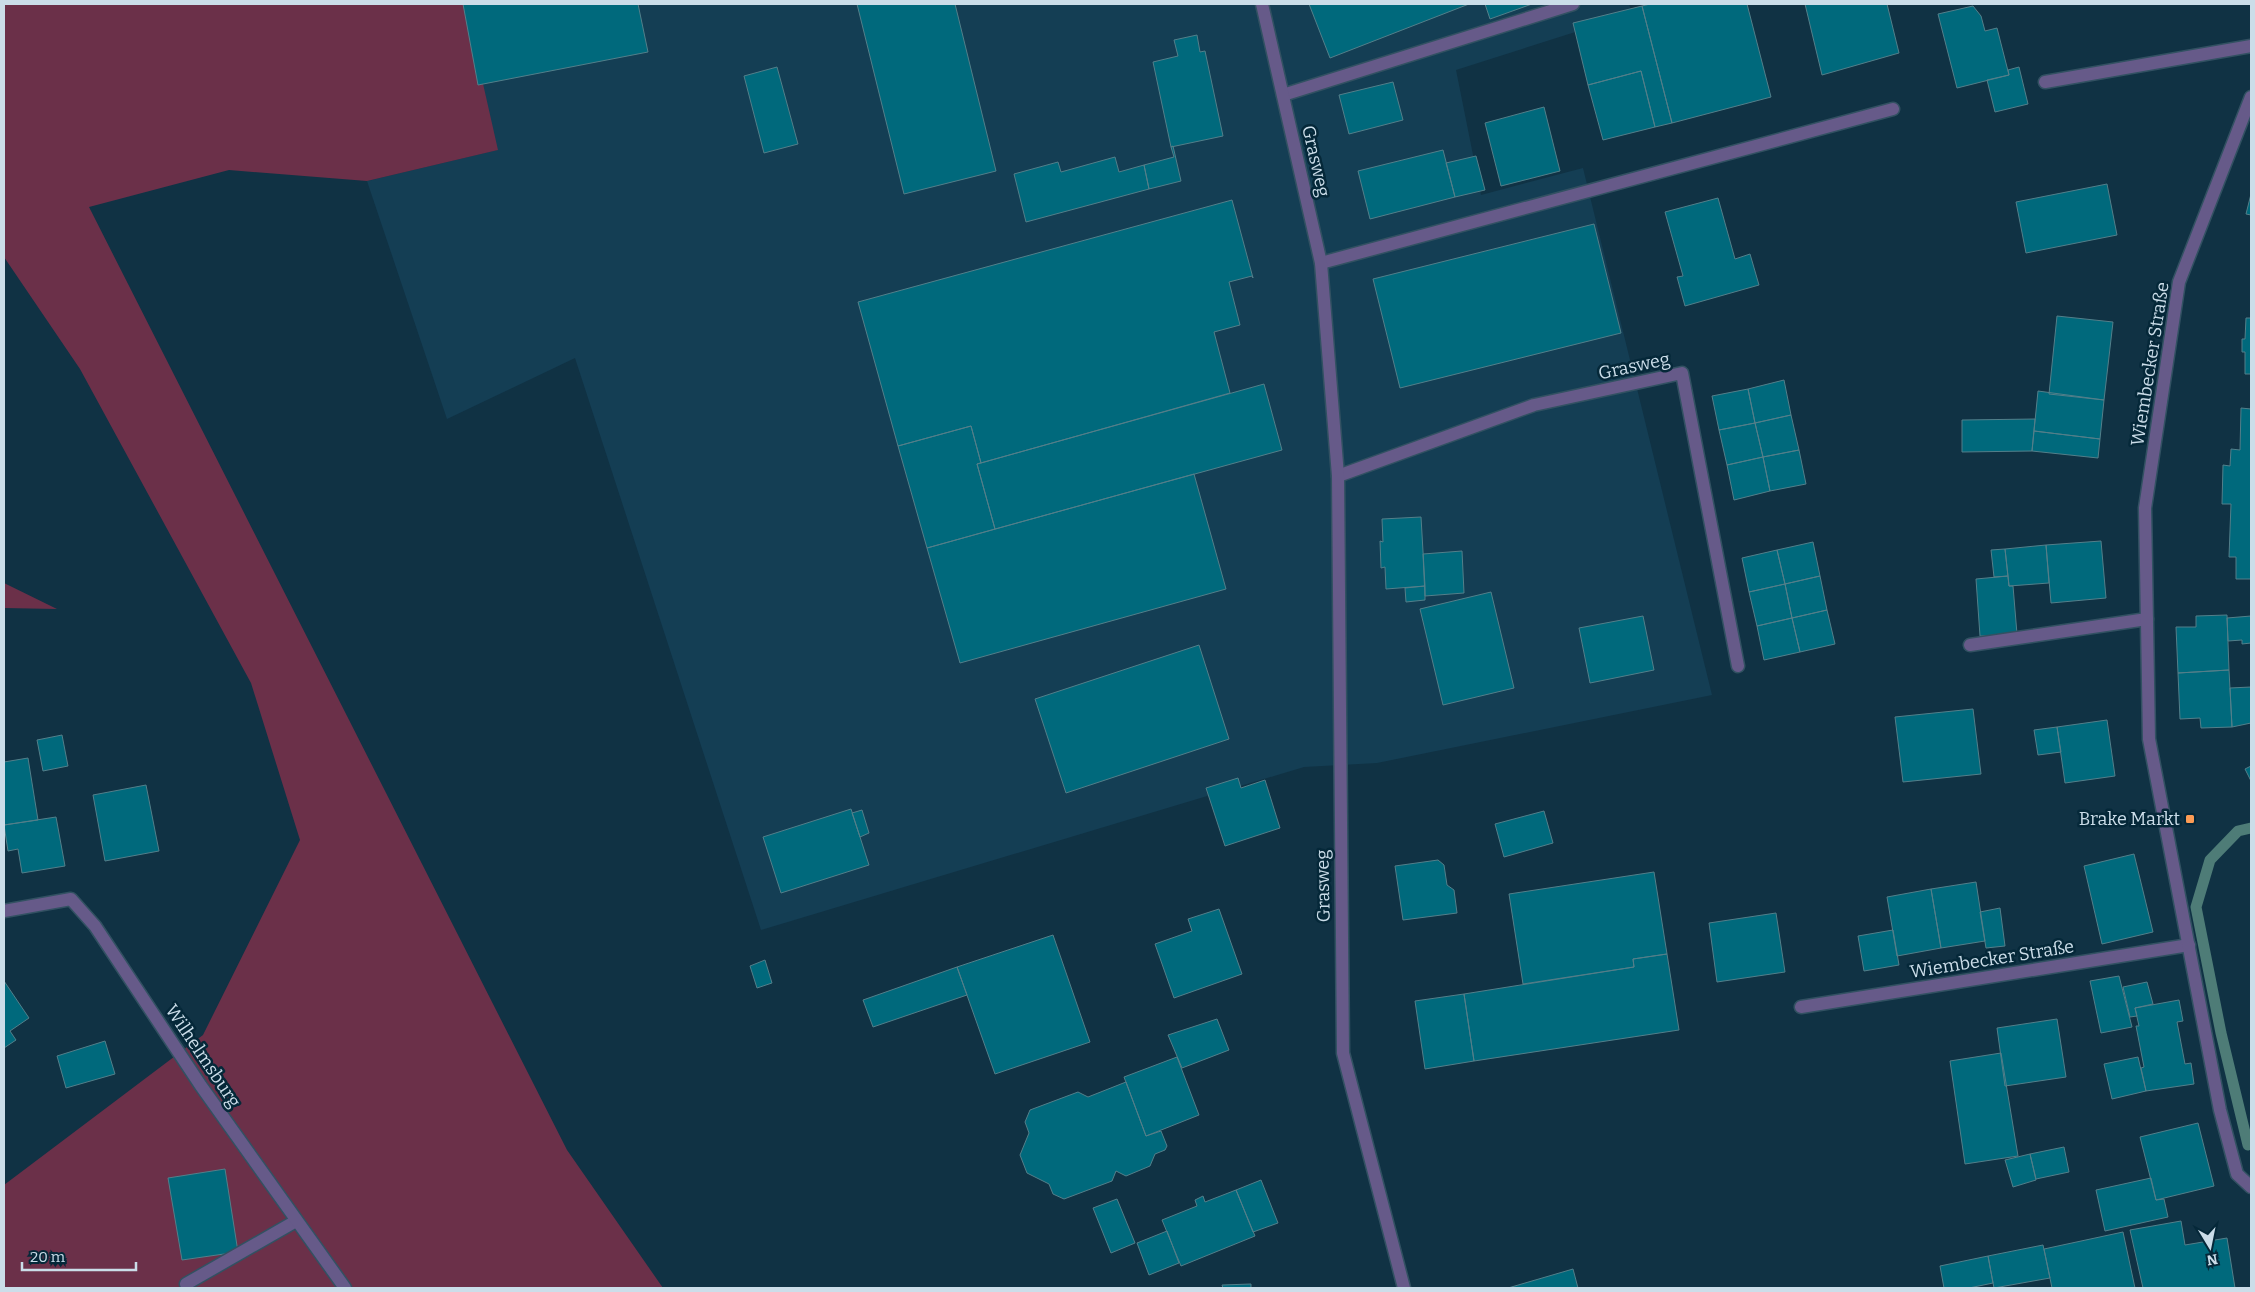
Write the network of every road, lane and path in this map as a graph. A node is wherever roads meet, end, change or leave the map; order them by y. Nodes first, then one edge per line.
1 (1262, 4) edge
2 (1574, 4) edge
3 (2251, 46) edge
4 (2045, 82) dead end
5 (1282, 95) junction
6 (2251, 97) edge
7 (1893, 109) dead end
8 (1321, 263) junction
9 (1338, 476) junction
10 (2147, 619) junction
11 (1970, 645) dead end
12 (1738, 666) dead end
13 (4, 912) edge
14 (2189, 945) junction
15 (1801, 1007) dead end
16 (2251, 1187) edge
17 (296, 1221) junction
18 (186, 1284) dead end
19 (345, 1288) edge
20 (1404, 1288) edge

1 - 5 street, Grasweg
2 - 5 street
3 - 4 street
5 - 8 street, Grasweg
6 - 10 street, Wiembecker Straße
7 - 8 street
8 - 9 street, Grasweg
9 - 12 street, Grasweg
9 - 20 street, Grasweg
10 - 11 street
10 - 14 street, Wiembecker Straße
13 - 17 street, Wilhelmsburg
14 - 15 street, Wiembecker Straße
14 - 16 street, Wiembecker Straße
17 - 18 street
17 - 19 street, Wilhelmsburg

